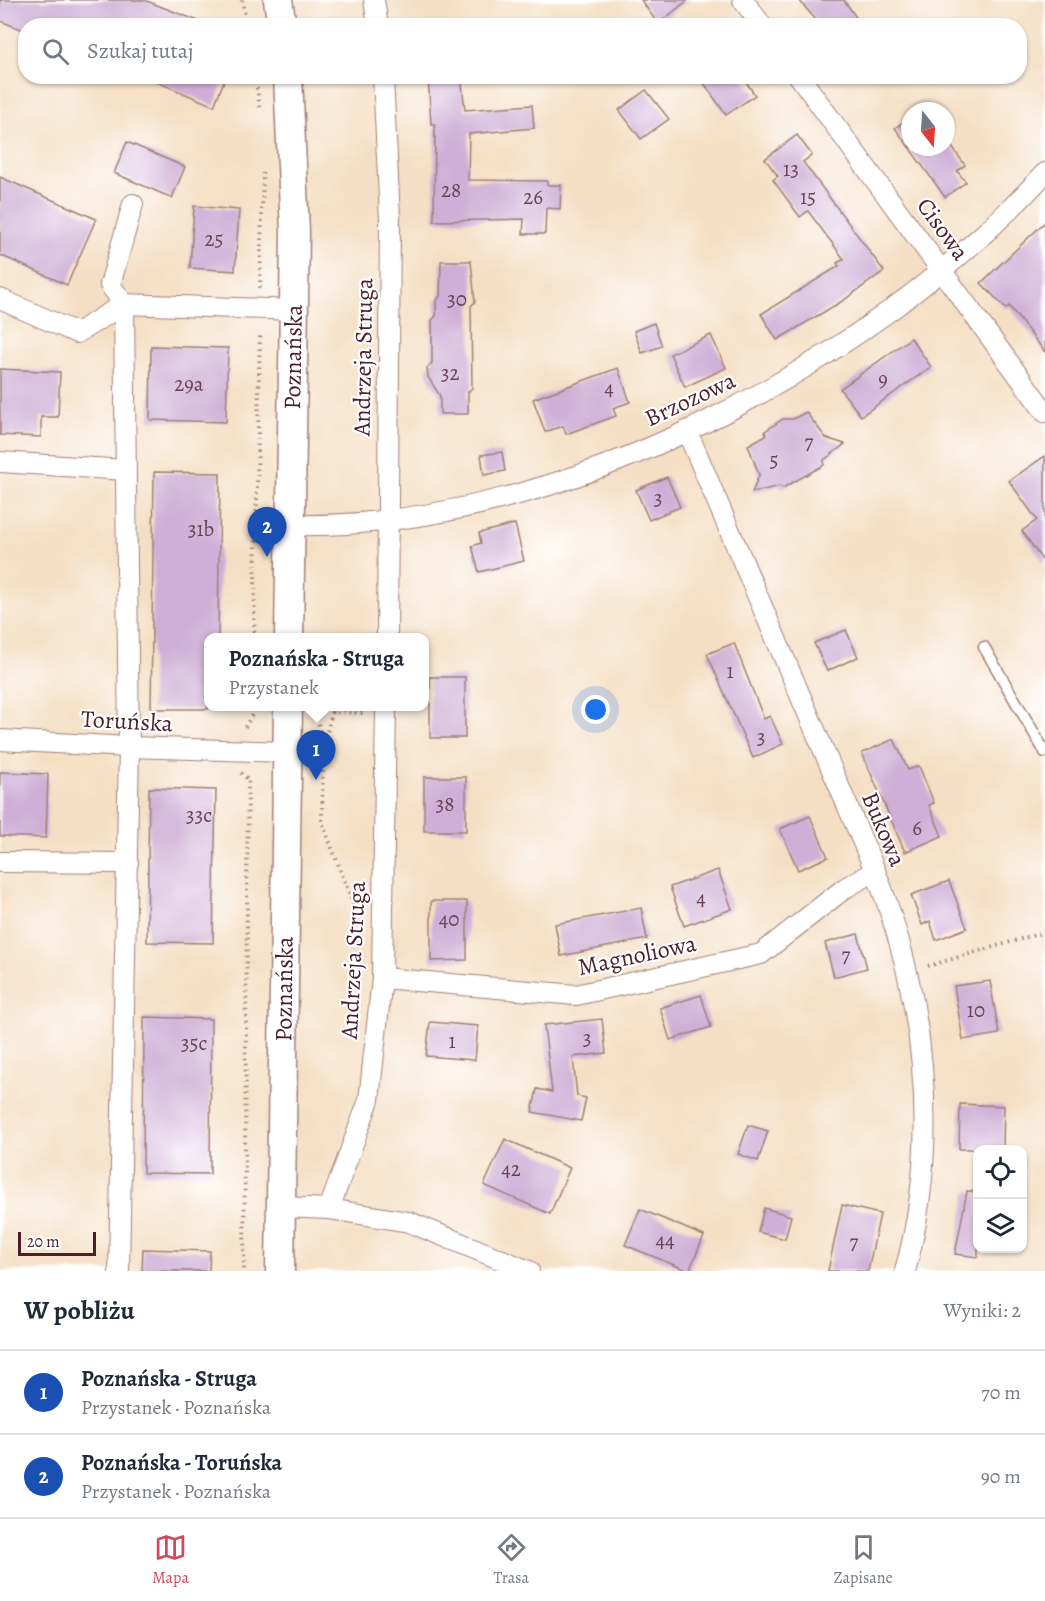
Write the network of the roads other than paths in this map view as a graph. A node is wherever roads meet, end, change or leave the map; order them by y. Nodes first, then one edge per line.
1 (278, 0) edge
2 (374, 0) edge
3 (743, 0) edge
4 (281, 18) edge
5 (377, 18) edge
6 (756, 18) edge
7 (288, 84) edge
8 (383, 84) edge
9 (805, 84) edge
10 (1045, 173) edge
11 (133, 204) dead end
12 (942, 270) junction
13 (0, 299) edge
14 (124, 304) junction
15 (294, 310) junction
16 (1045, 412) edge
17 (687, 431) junction
18 (0, 462) edge
19 (126, 470) junction
20 (388, 519) junction
21 (291, 525) junction
22 (289, 633) edge
23 (387, 633) edge
24 (984, 647) dead end
25 (288, 711) edge
26 (386, 711) edge
27 (0, 740) edge
28 (129, 747) junction
29 (288, 752) junction
30 (1045, 752) edge
31 (0, 862) edge
32 (128, 863) junction
33 (875, 871) junction
34 (382, 978) junction
35 (281, 1207) junction
36 (329, 1209) junction
37 (119, 1271) edge
38 (280, 1271) edge
39 (529, 1271) edge
40 (905, 1271) edge

1 - 4 main road
2 - 5 street
3 - 6 street
7 - 15 main road, Poznańska
8 - 20 street, Andrzeja Struga
9 - 12 street, Cisowa
10 - 12 street, Brzozowa
11 - 14 street
12 - 16 street, Cisowa
12 - 17 street, Brzozowa
13 - 14 street
14 - 15 street
14 - 19 street
15 - 21 main road, Poznańska
17 - 20 street, Brzozowa
17 - 33 street, Bukowa
18 - 19 street
19 - 28 street
20 - 21 street, Brzozowa
20 - 23 street, Andrzeja Struga
21 - 22 main road, Poznańska
24 - 30 lane
25 - 29 main road, Poznańska
26 - 34 street, Andrzeja Struga
27 - 28 street, Toruńska
28 - 29 street, Toruńska
28 - 32 street
29 - 35 main road, Poznańska
31 - 32 street
32 - 37 street
33 - 34 street, Magnoliowa
33 - 40 street, Bukowa
34 - 36 street, Andrzeja Struga
35 - 36 street
35 - 38 main road, Poznańska
36 - 39 street

